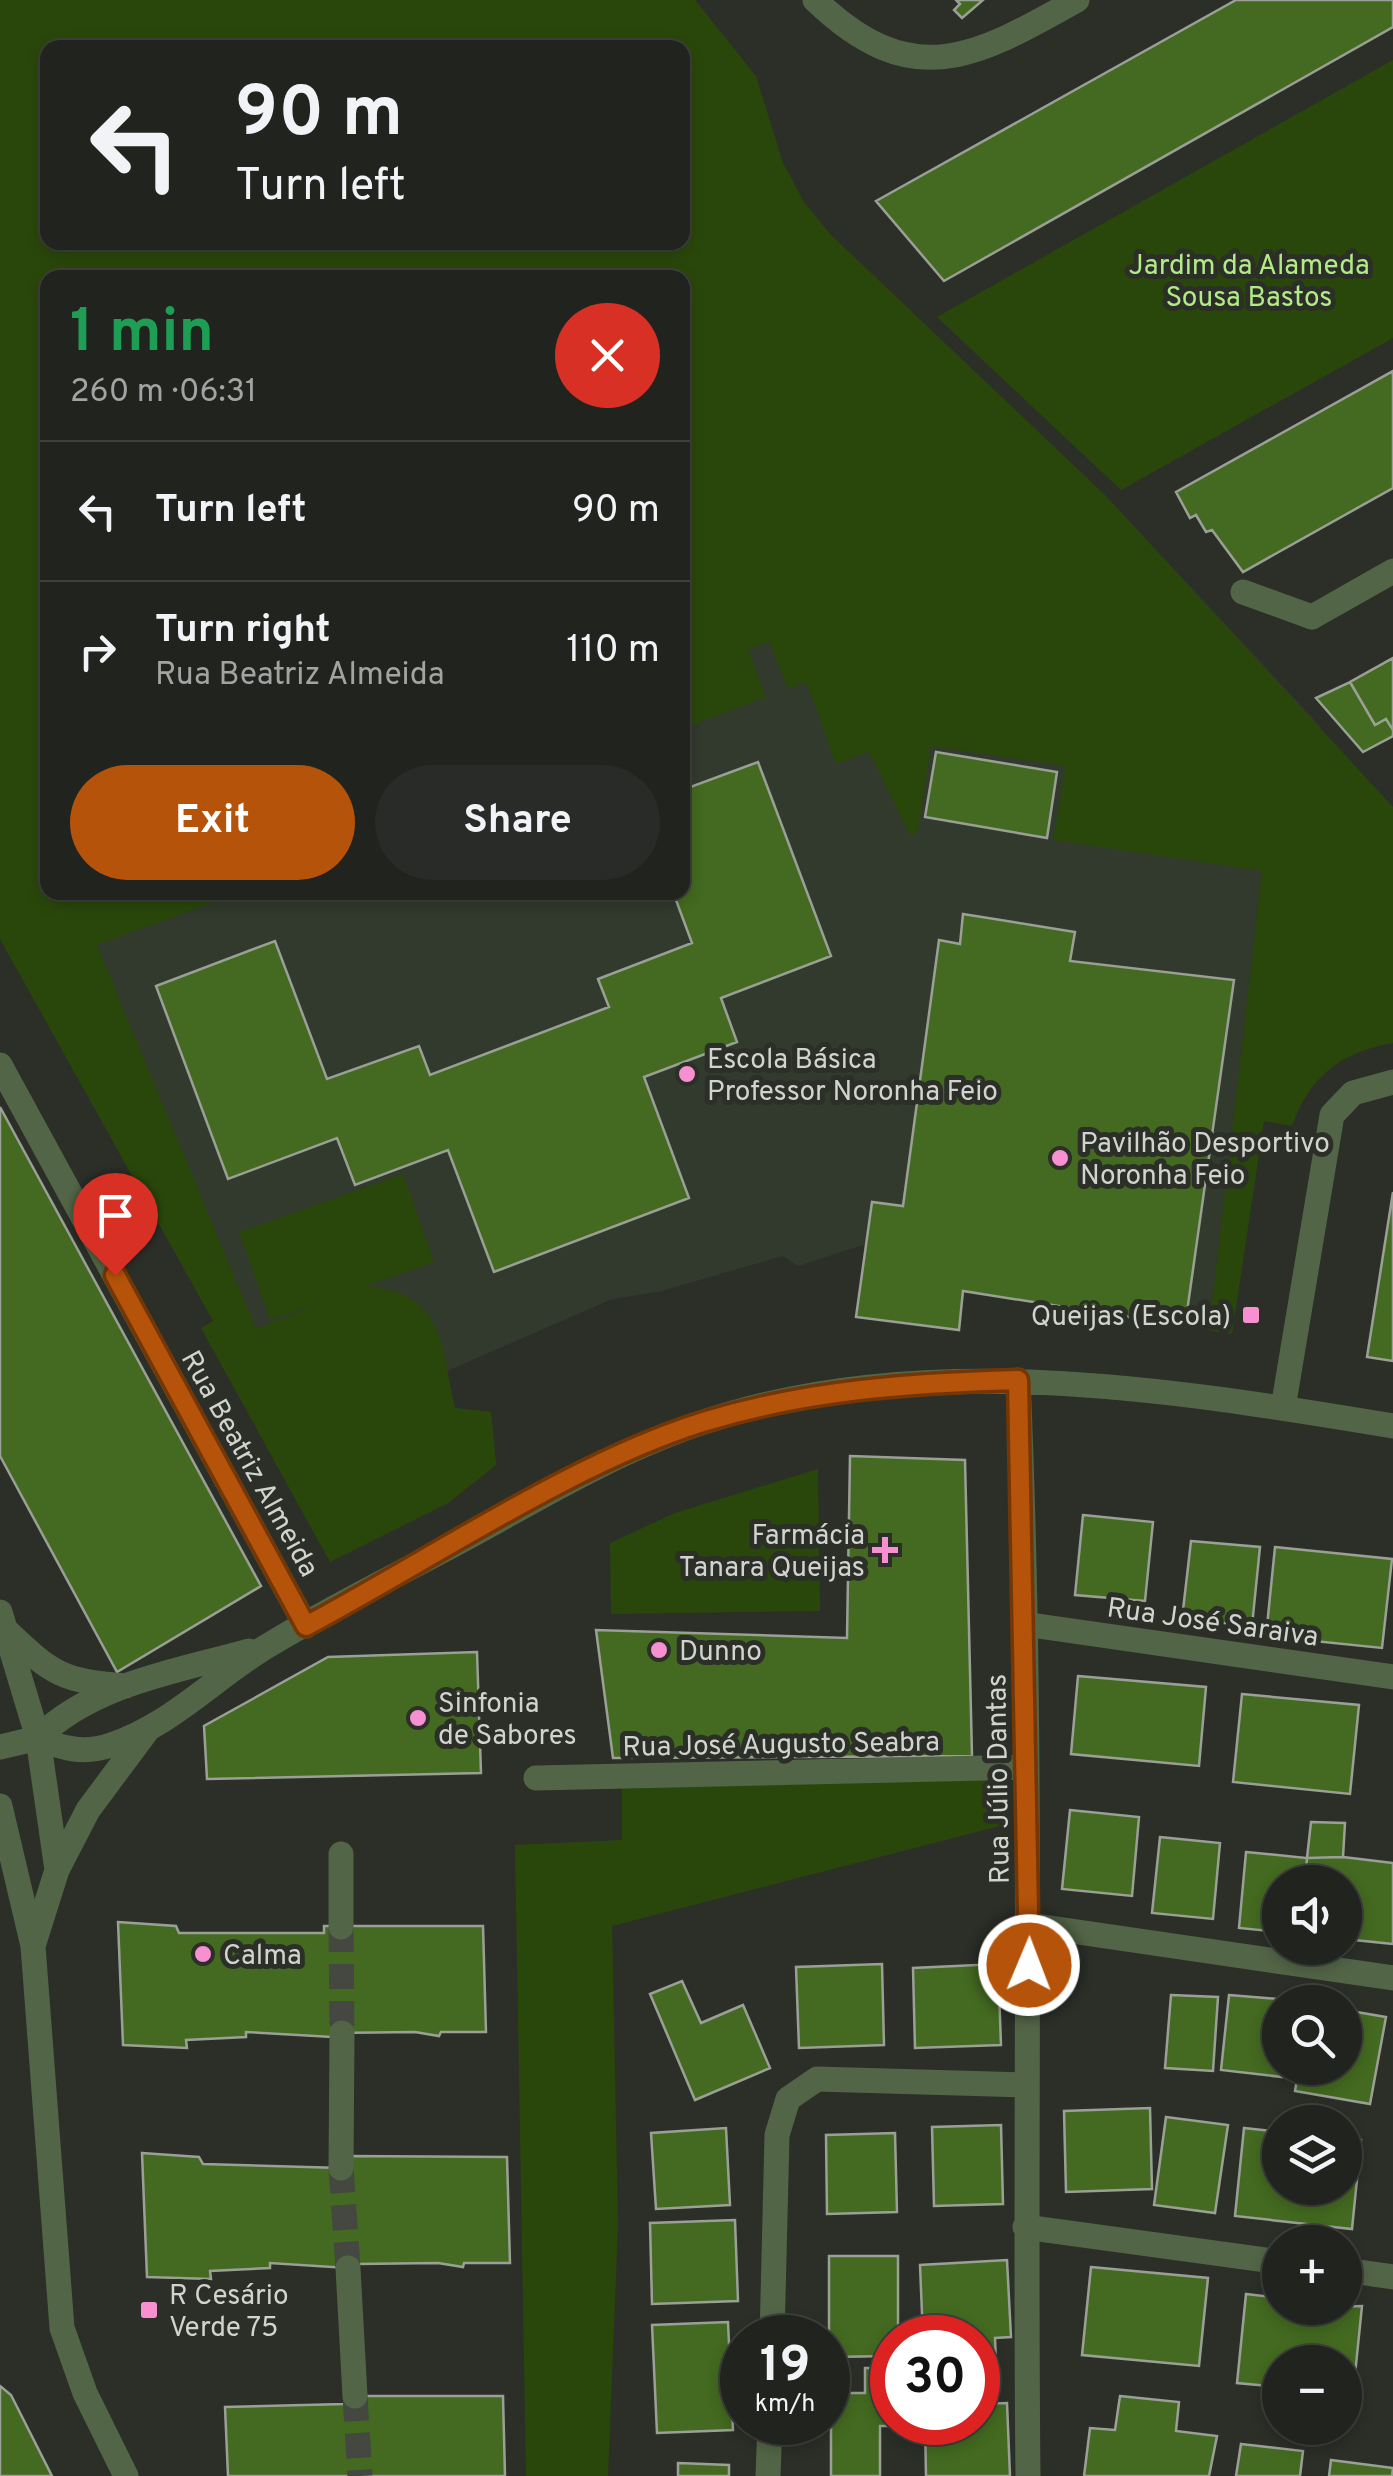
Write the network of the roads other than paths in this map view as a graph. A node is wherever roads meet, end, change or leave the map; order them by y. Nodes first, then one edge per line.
1 (816, 0) edge
2 (1077, 0) edge
3 (1393, 572) edge
4 (1243, 592) dead end
5 (0, 1065) edge
6 (1393, 1082) edge
7 (1018, 1380) junction
8 (1283, 1408) junction
9 (1393, 1426) edge
10 (4, 1621) edge
11 (1024, 1624) junction
12 (306, 1626) junction
13 (268, 1646) junction
14 (1393, 1677) edge
15 (126, 1686) junction
16 (147, 1730) junction
17 (38, 1738) junction
18 (0, 1747) edge
19 (1027, 1768) junction
20 (536, 1778) dead end
21 (0, 1806) edge
22 (341, 1854) dead end
23 (57, 1870) junction
24 (1030, 1925) junction
25 (341, 1927) tunnel mouth
26 (33, 1946) junction
27 (1393, 1978) edge
28 (342, 2033) tunnel mouth
29 (1026, 2085) junction
30 (341, 2168) tunnel mouth
31 (1025, 2226) junction
32 (1262, 2259) edge
33 (348, 2268) tunnel mouth
34 (1362, 2272) edge
35 (1393, 2277) edge
36 (772, 2315) edge
37 (355, 2396) tunnel mouth
38 (769, 2445) edge
39 (126, 2476) edge
40 (768, 2476) edge
41 (1028, 2476) edge

1 - 2 street
3 - 4 street
5 - 12 street, Rua Beatriz Almeida
6 - 8 street
7 - 8 street
7 - 11 street, Rua Júlio Dantas
7 - 12 street
8 - 9 street
10 - 15 street
10 - 17 street
11 - 14 street, Rua José Saraiva
11 - 19 street, Rua Júlio Dantas
12 - 13 street
13 - 15 street
13 - 16 street
15 - 17 street
16 - 17 street
16 - 23 street
17 - 18 street
17 - 23 street
19 - 20 street, Rua José Augusto Seabra
19 - 24 street, Rua Júlio Dantas
21 - 26 street
22 - 25 street
23 - 26 street
24 - 27 street
24 - 29 street, Rua Júlio Dantas
26 - 39 street
28 - 30 street
29 - 31 street, Rua Júlio Dantas
29 - 36 street
31 - 32 street
31 - 41 street, Rua Júlio Dantas
33 - 37 street
34 - 35 street
38 - 40 street

